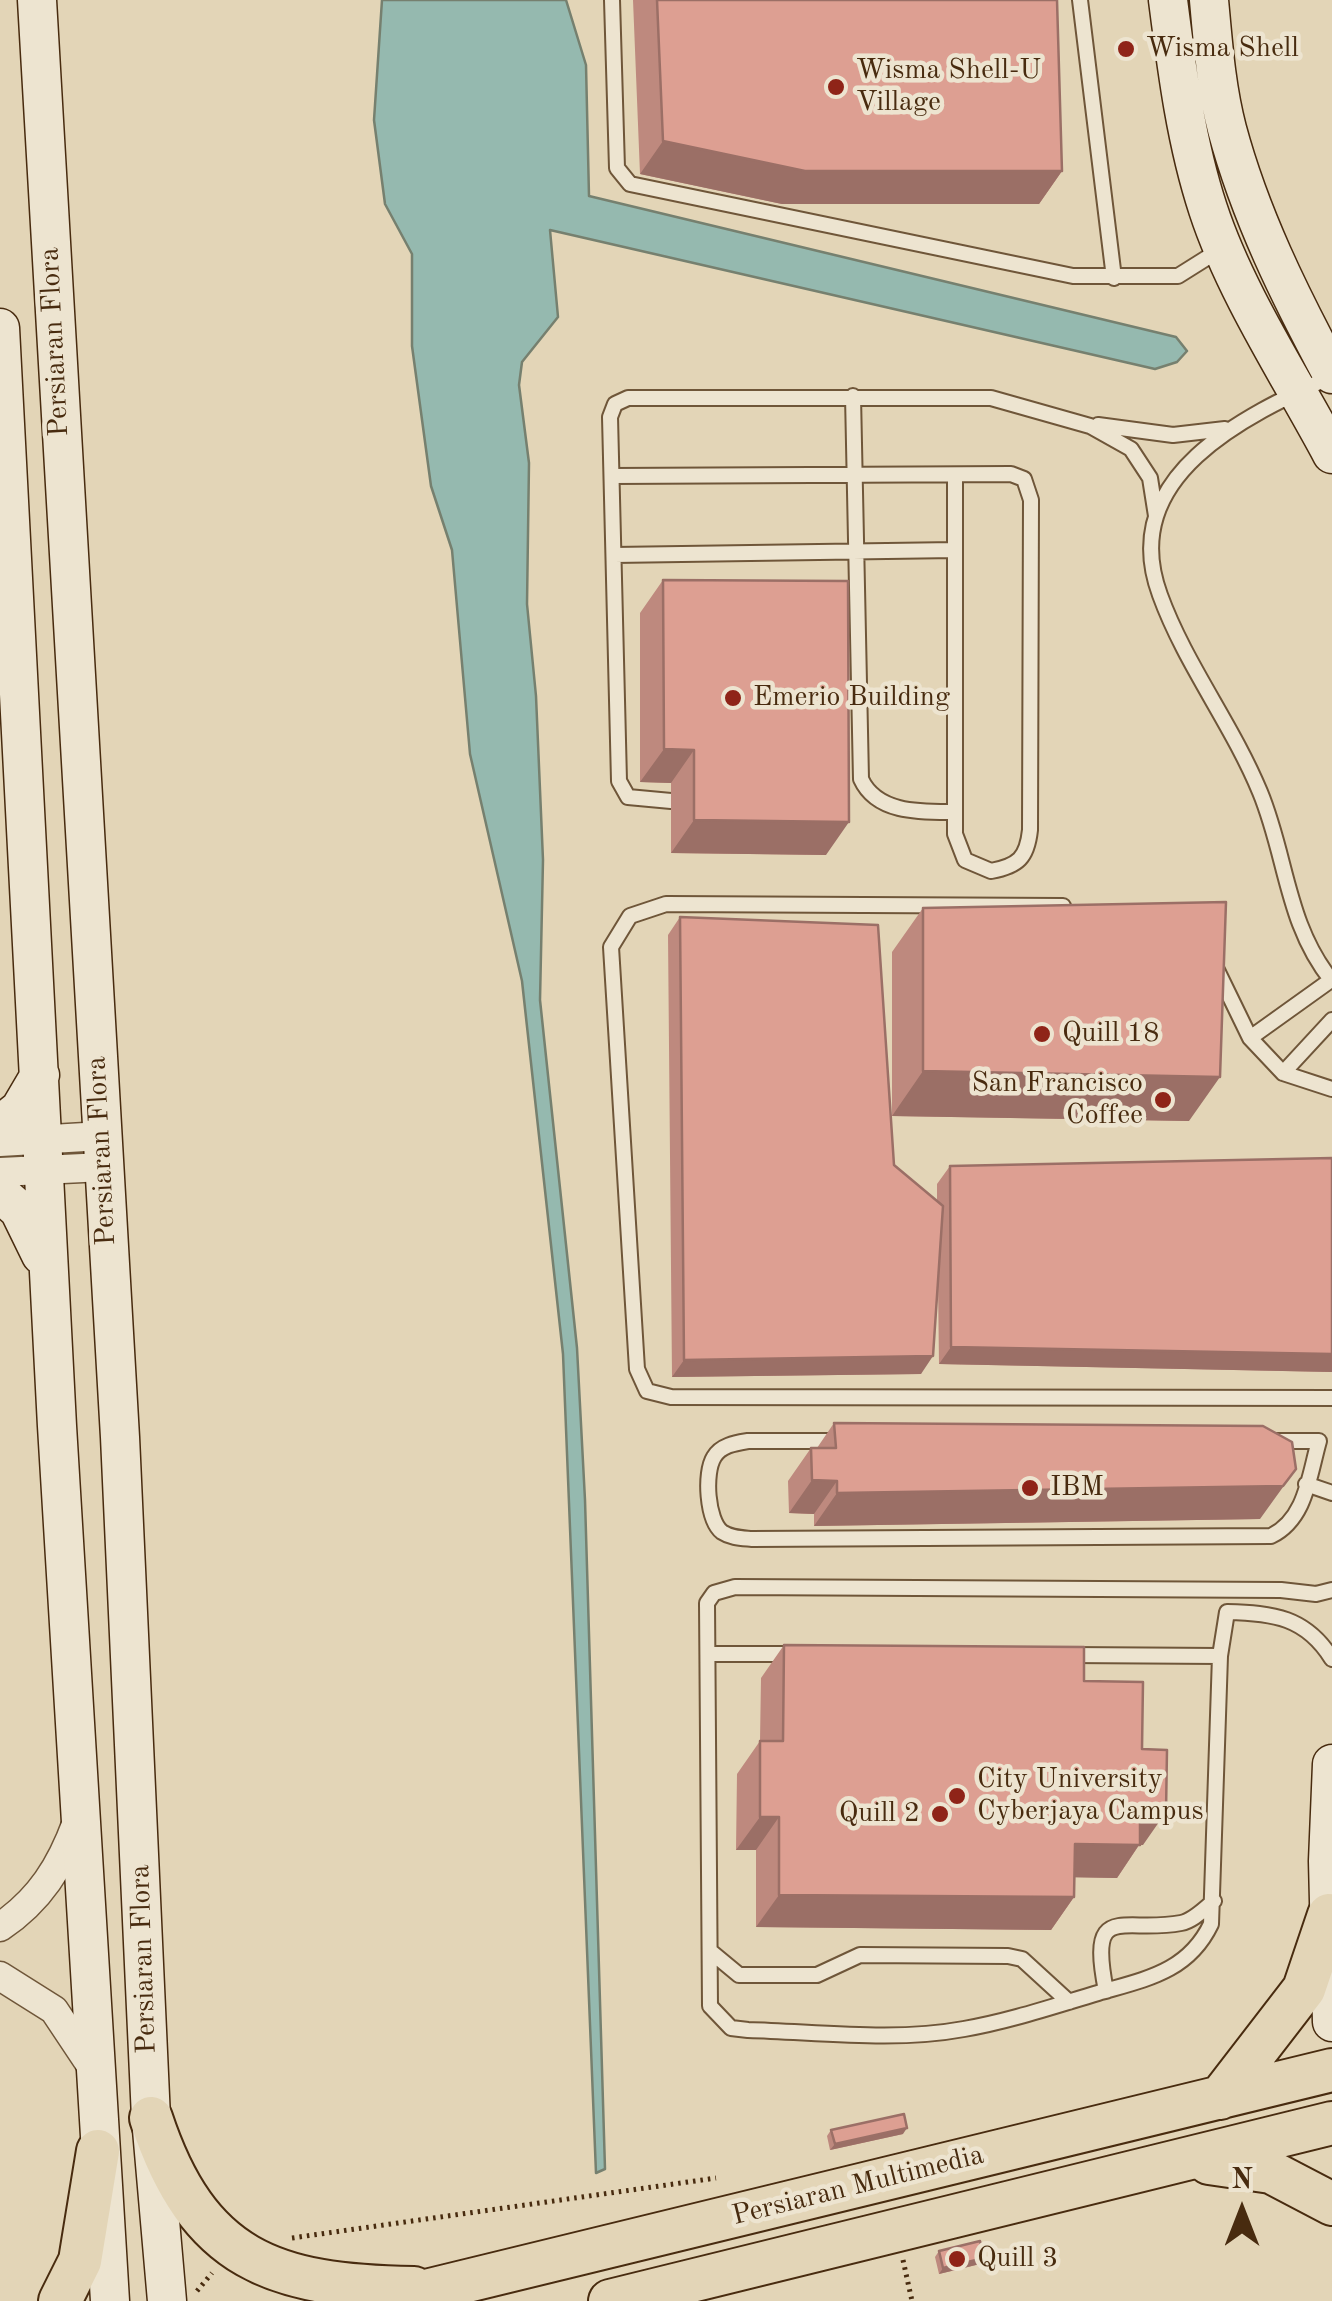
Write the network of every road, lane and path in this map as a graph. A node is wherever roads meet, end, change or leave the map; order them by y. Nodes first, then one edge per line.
1 (37, 0) edge
2 (612, 0) edge
3 (1080, 0) edge
4 (1168, 0) edge
5 (1209, 0) edge
6 (1224, 248) junction
7 (1114, 278) junction
8 (0, 328) edge
9 (1321, 381) edge
10 (853, 396) junction
11 (1063, 419) junction
12 (1233, 428) junction
13 (1332, 454) edge
14 (854, 475) junction
15 (956, 475) junction
16 (612, 476) junction
17 (1156, 516) junction
18 (956, 550) junction
19 (855, 552) junction
20 (614, 555) junction
21 (671, 802) dead end
22 (956, 812) junction
23 (1076, 906) edge
24 (1210, 955) edge
25 (1331, 981) edge
26 (1332, 1020) edge
27 (1250, 1038) junction
28 (1283, 1073) junction
29 (40, 1074) junction
30 (1332, 1090) edge
31 (0, 1125) edge
32 (0, 1142) edge
33 (103, 1152) junction
34 (43, 1155) junction
35 (0, 1172) edge
36 (0, 1192) edge
37 (49, 1282) junction
38 (1332, 1398) edge
39 (1254, 1441) junction
40 (1326, 1442) edge
41 (1254, 1460) edge
42 (1306, 1484) junction
43 (1332, 1492) edge
44 (1255, 1519) edge
45 (1255, 1538) junction
46 (1227, 1590) junction
47 (1332, 1590) edge
48 (1227, 1612) junction
49 (708, 1654) junction
50 (806, 1654) edge
51 (1043, 1655) edge
52 (1220, 1656) junction
53 (1332, 1659) edge
54 (1332, 1764) edge
55 (80, 1812) junction
56 (1214, 1901) junction
57 (1328, 1915) junction
58 (0, 1926) edge
59 (710, 1951) junction
60 (0, 1976) edge
61 (1106, 1990) junction
62 (1069, 2002) junction
63 (1332, 2022) edge
64 (1332, 2070) edge
65 (94, 2072) junction
66 (1220, 2098) junction
67 (151, 2118) junction
68 (1332, 2123) edge
69 (98, 2151) junction
70 (1179, 2161) junction
71 (716, 2178) dead end
72 (1332, 2204) edge
73 (282, 2240) dead end
74 (234, 2248) junction
75 (903, 2260) dead end
76 (436, 2289) junction
77 (60, 2301) edge
78 (110, 2301) edge
79 (167, 2301) edge
80 (188, 2301) edge
81 (385, 2301) edge
82 (610, 2301) edge
83 (912, 2301) edge

1 - 33 main road, Persiaran Flora
2 - 7 lane
3 - 7 lane
4 - 6 main road
5 - 9 main road
6 - 7 lane
6 - 9 main road
8 - 29 main road, Persiaran Flora
9 - 12 lane
9 - 13 main road
10 - 11 lane
10 - 14 lane
10 - 16 lane
11 - 12 lane
11 - 17 lane
12 - 17 lane
14 - 15 lane
14 - 16 lane
14 - 19 lane
15 - 18 lane
15 - 22 lane
16 - 20 lane
17 - 25 lane
18 - 19 lane
18 - 22 lane
19 - 20 lane
19 - 22 lane
20 - 21 lane
23 - 38 lane
24 - 27 lane
25 - 27 lane
26 - 28 lane
27 - 28 lane
28 - 30 lane
29 - 31 main road
29 - 34 main road, Persiaran Flora
32 - 34 street
33 - 34 street
33 - 67 main road, Persiaran Flora
34 - 35 street
34 - 37 main road, Persiaran Flora
36 - 37 main road
37 - 55 main road, Persiaran Flora
39 - 40 lane
39 - 41 lane
39 - 45 lane
40 - 42 lane
42 - 43 lane
42 - 45 lane
44 - 45 lane
46 - 47 lane
46 - 48 lane
46 - 49 lane
48 - 52 lane
48 - 53 lane
49 - 50 lane
49 - 59 lane
51 - 52 lane
52 - 56 lane
54 - 57 main road
55 - 58 street
55 - 65 main road, Persiaran Flora
56 - 61 lane
56 - 61 lane
57 - 63 main road
57 - 66 main road
59 - 62 lane
59 - 62 lane
60 - 65 street
61 - 62 lane
64 - 66 main road, Persiaran Multimedia
65 - 69 main road, Persiaran Flora
66 - 76 main road, Persiaran Multimedia
67 - 74 main road
67 - 79 main road, Persiaran Flora
68 - 70 main road, Persiaran Multimedia
69 - 77 main road
69 - 78 main road, Persiaran Flora
70 - 72 main road
70 - 82 main road, Persiaran Multimedia
71 - 73 path
74 - 76 main road
74 - 80 path
75 - 83 path
76 - 81 main road, Persiaran Multimedia

